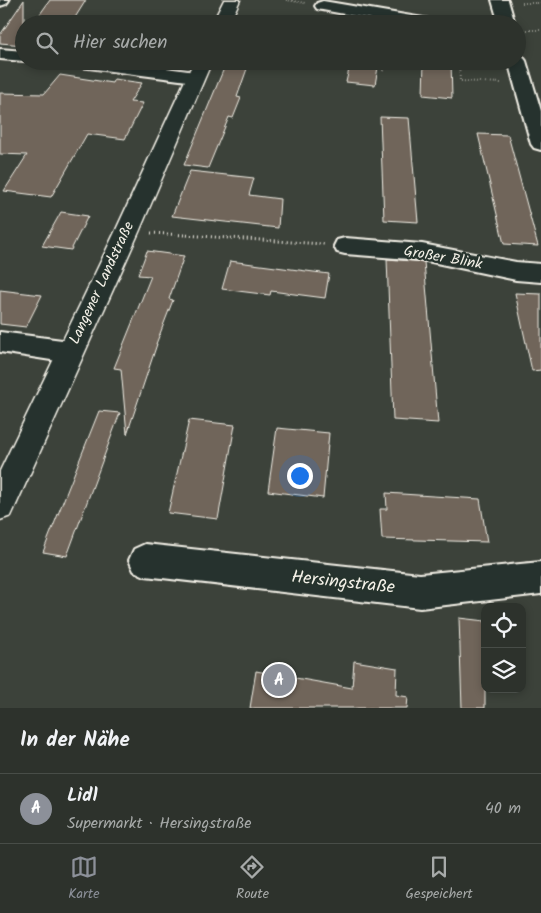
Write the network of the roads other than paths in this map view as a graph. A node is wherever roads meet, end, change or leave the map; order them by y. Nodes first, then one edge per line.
1 (232, 0) edge
2 (500, 0) edge
3 (323, 6) dead end
4 (224, 15) edge
5 (376, 15) edge
6 (504, 15) edge
7 (0, 54) edge
8 (15, 55) edge
9 (199, 70) edge
10 (521, 70) edge
11 (530, 88) edge
12 (541, 144) edge
13 (344, 246) road end
14 (541, 273) edge
15 (0, 342) edge
16 (70, 352) junction
17 (0, 505) edge
18 (145, 560) dead end
19 (541, 578) edge

1 - 4 main road
2 - 6 street
3 - 5 street
7 - 8 street
9 - 16 main road, Langener Landstraße
10 - 11 street
11 - 12 street
13 - 14 street, Großer Blink
15 - 16 street
16 - 17 main road, Langener Landstraße
18 - 19 street, Hersingstraße

